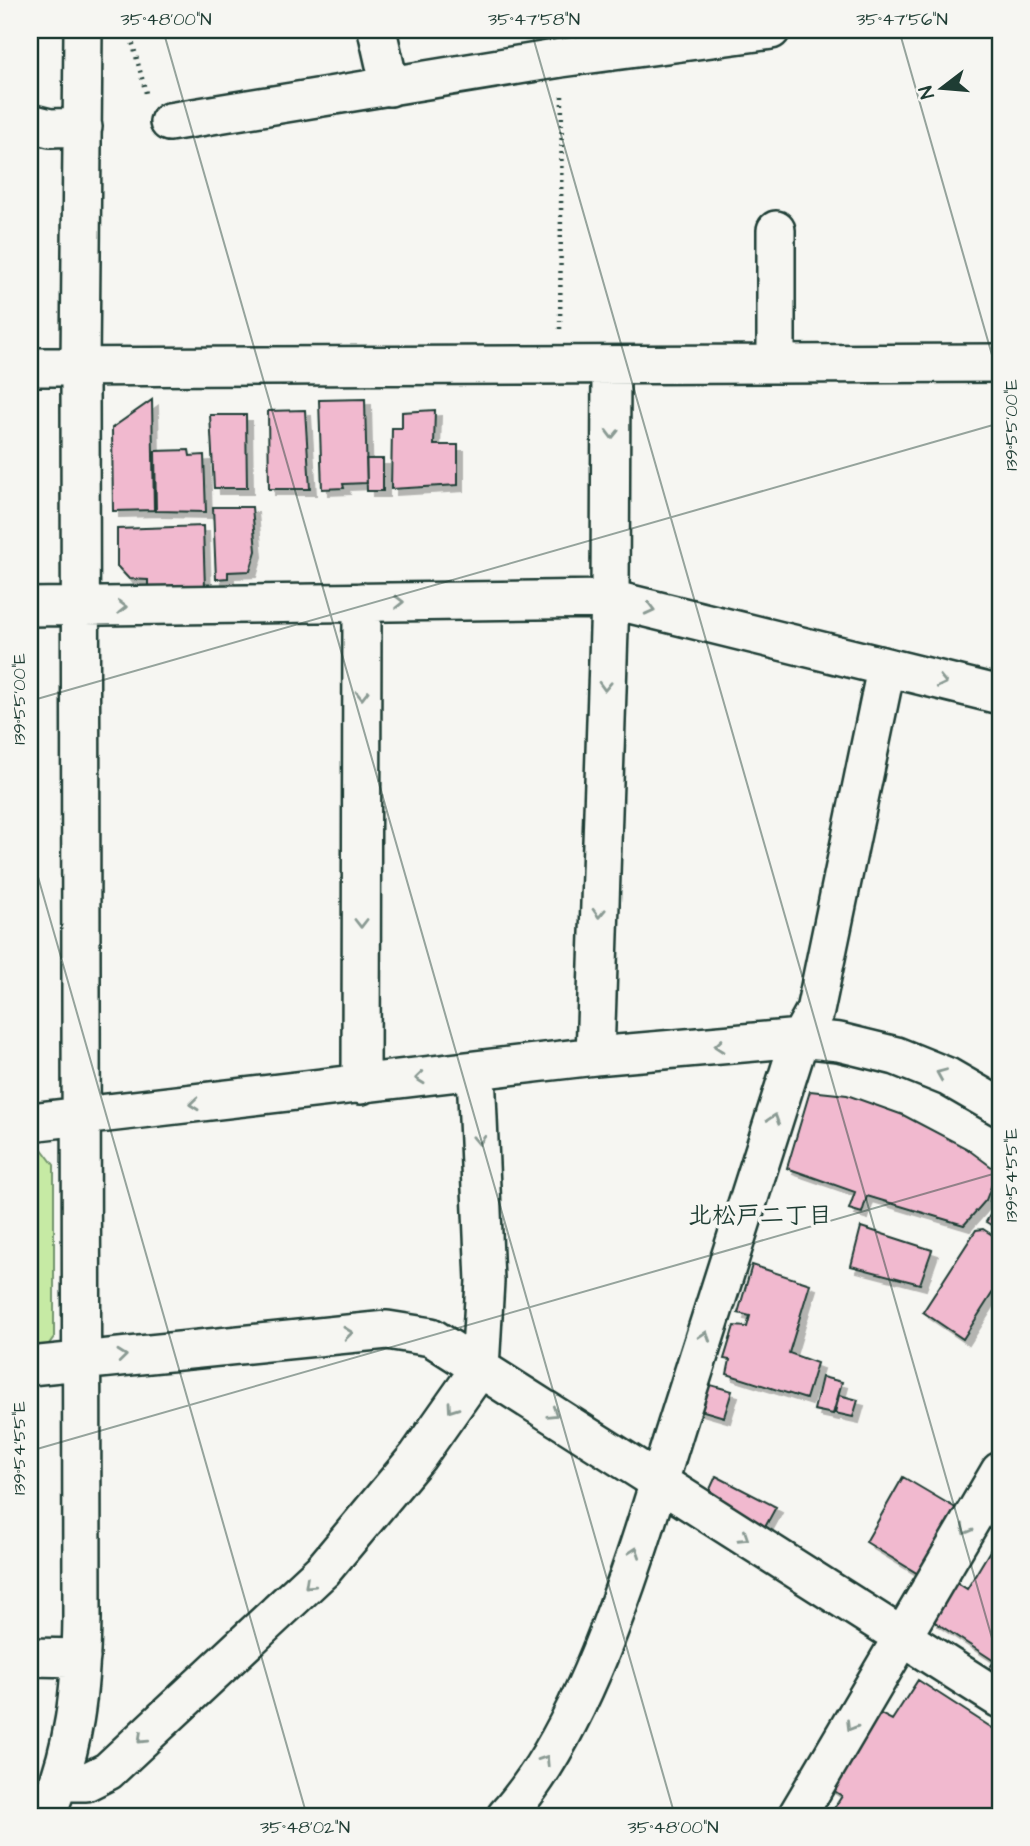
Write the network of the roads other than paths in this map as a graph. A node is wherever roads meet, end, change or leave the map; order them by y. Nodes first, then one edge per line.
1 (83, 30) edge
2 (377, 30) edge
3 (771, 30) edge
4 (558, 44) edge
5 (390, 88) junction
6 (158, 109) road end
7 (30, 123) edge
8 (83, 127) junction
9 (776, 230) dead end
10 (1000, 363) edge
11 (776, 364) junction
12 (611, 366) junction
13 (30, 367) edge
14 (80, 367) junction
15 (610, 599) junction
16 (362, 603) junction
17 (30, 607) edge
18 (81, 607) junction
19 (886, 669) junction
20 (1000, 695) edge
21 (800, 1038) junction
22 (595, 1056) junction
23 (476, 1072) junction
24 (361, 1085) junction
25 (1000, 1107) edge
26 (83, 1117) junction
27 (30, 1122) edge
28 (81, 1361) junction
29 (30, 1366) edge
30 (480, 1368) junction
31 (1000, 1471) edge
32 (659, 1482) junction
33 (904, 1637) junction
34 (30, 1657) edge
35 (81, 1658) junction
36 (1000, 1699) edge
37 (61, 1782) junction
38 (45, 1816) edge
39 (506, 1816) edge
40 (797, 1816) edge

1 - 8 street
2 - 5 street
3 - 4 street
4 - 5 street
5 - 6 street
7 - 8 street
8 - 14 street
9 - 11 street
10 - 11 street
11 - 12 street
12 - 14 street
12 -> 15 street
13 - 14 street
14 - 18 street
16 -> 15 street
15 -> 19 street
15 -> 22 street
18 -> 16 street
16 -> 24 street
17 - 18 street
18 - 26 street
19 -> 20 street
19 - 21 street
21 -> 22 street
25 -> 21 street
32 -> 21 street
22 - 23 street
23 -> 24 street
23 -> 30 street
24 -> 26 street
26 - 27 street
26 - 28 street
28 - 29 street
28 -> 30 street
28 - 35 street
30 -> 32 street
30 -> 37 street
31 -> 33 street
32 -> 33 street
39 -> 32 street
33 - 36 street
33 -> 40 street
34 - 35 street
35 - 37 street
37 - 38 street

